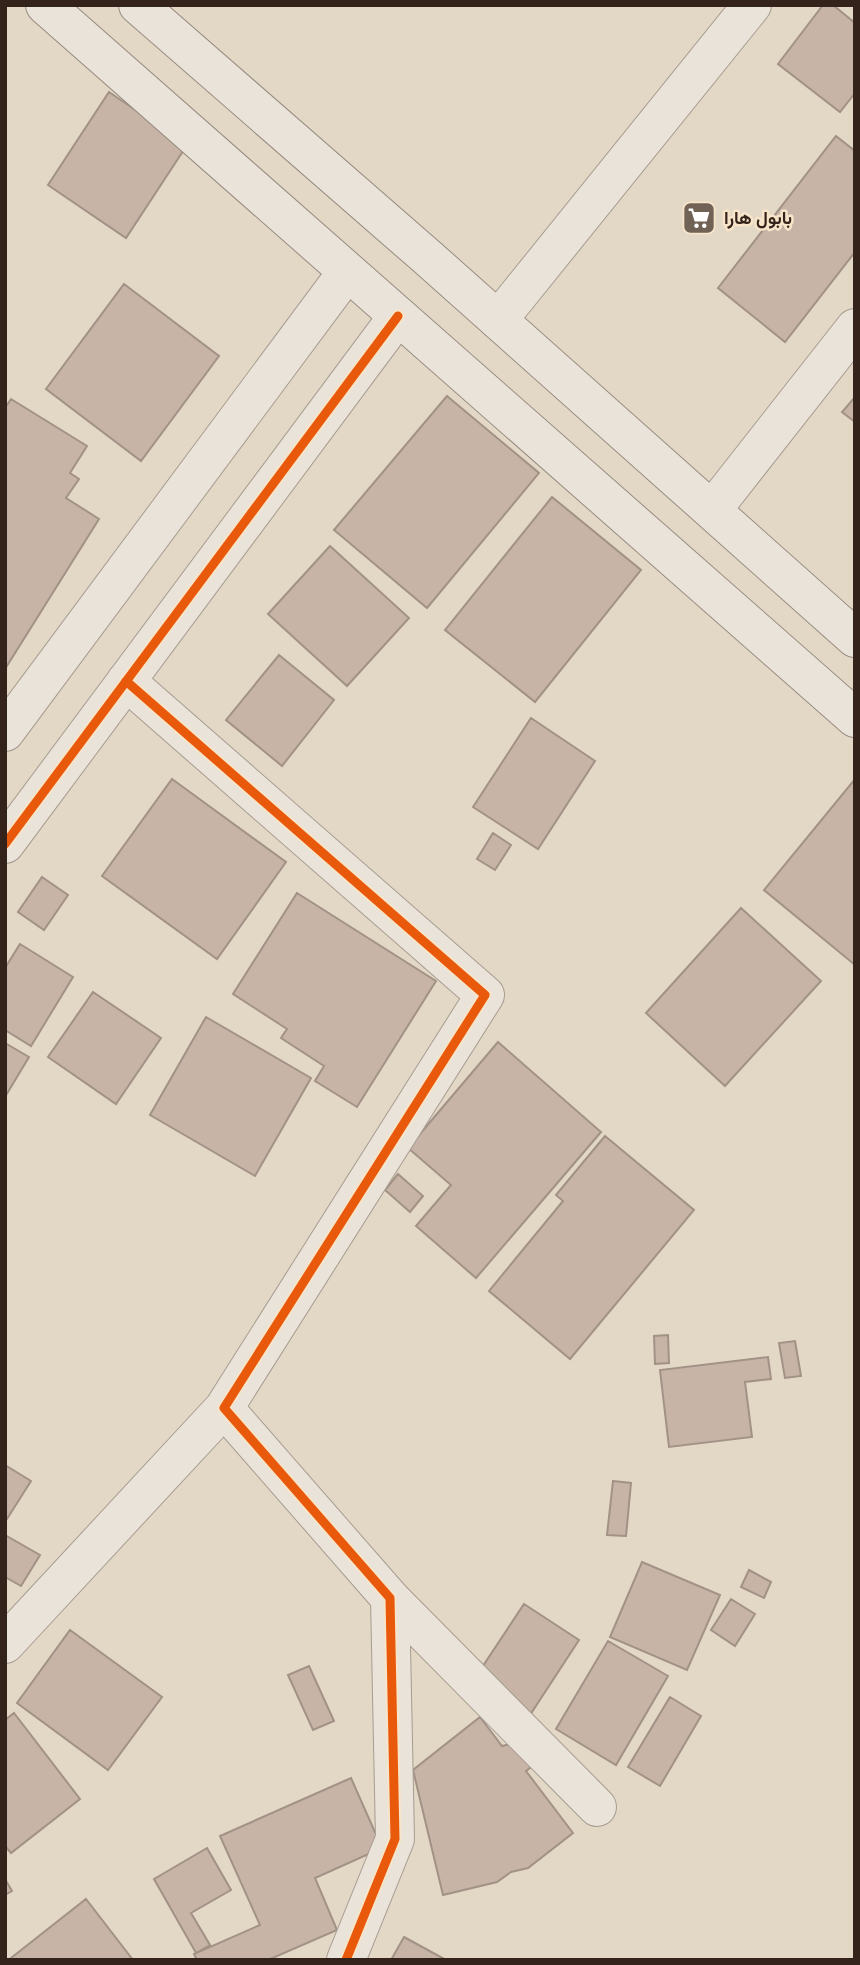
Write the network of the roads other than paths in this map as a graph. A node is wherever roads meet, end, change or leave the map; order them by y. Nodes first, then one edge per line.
1 (45, 5) edge
2 (138, 5) edge
3 (734, 12) edge
4 (347, 272) junction
5 (398, 316) junction
6 (498, 320) junction
7 (855, 328) edge
8 (712, 510) junction
9 (855, 638) edge
10 (126, 681) junction
11 (855, 718) edge
12 (5, 732) edge
13 (5, 844) edge
14 (224, 1408) junction
15 (390, 1598) junction
16 (5, 1644) edge
17 (597, 1807) dead end
18 (346, 1960) edge

1 - 4 street
2 - 6 street
3 - 6 street
4 - 5 street
4 - 12 street
5 - 10 street
5 - 11 street
6 - 8 street
7 - 8 street
8 - 9 street
10 - 13 street
10 - 14 street
14 - 15 street
14 - 16 street
15 - 17 street
15 - 18 street

